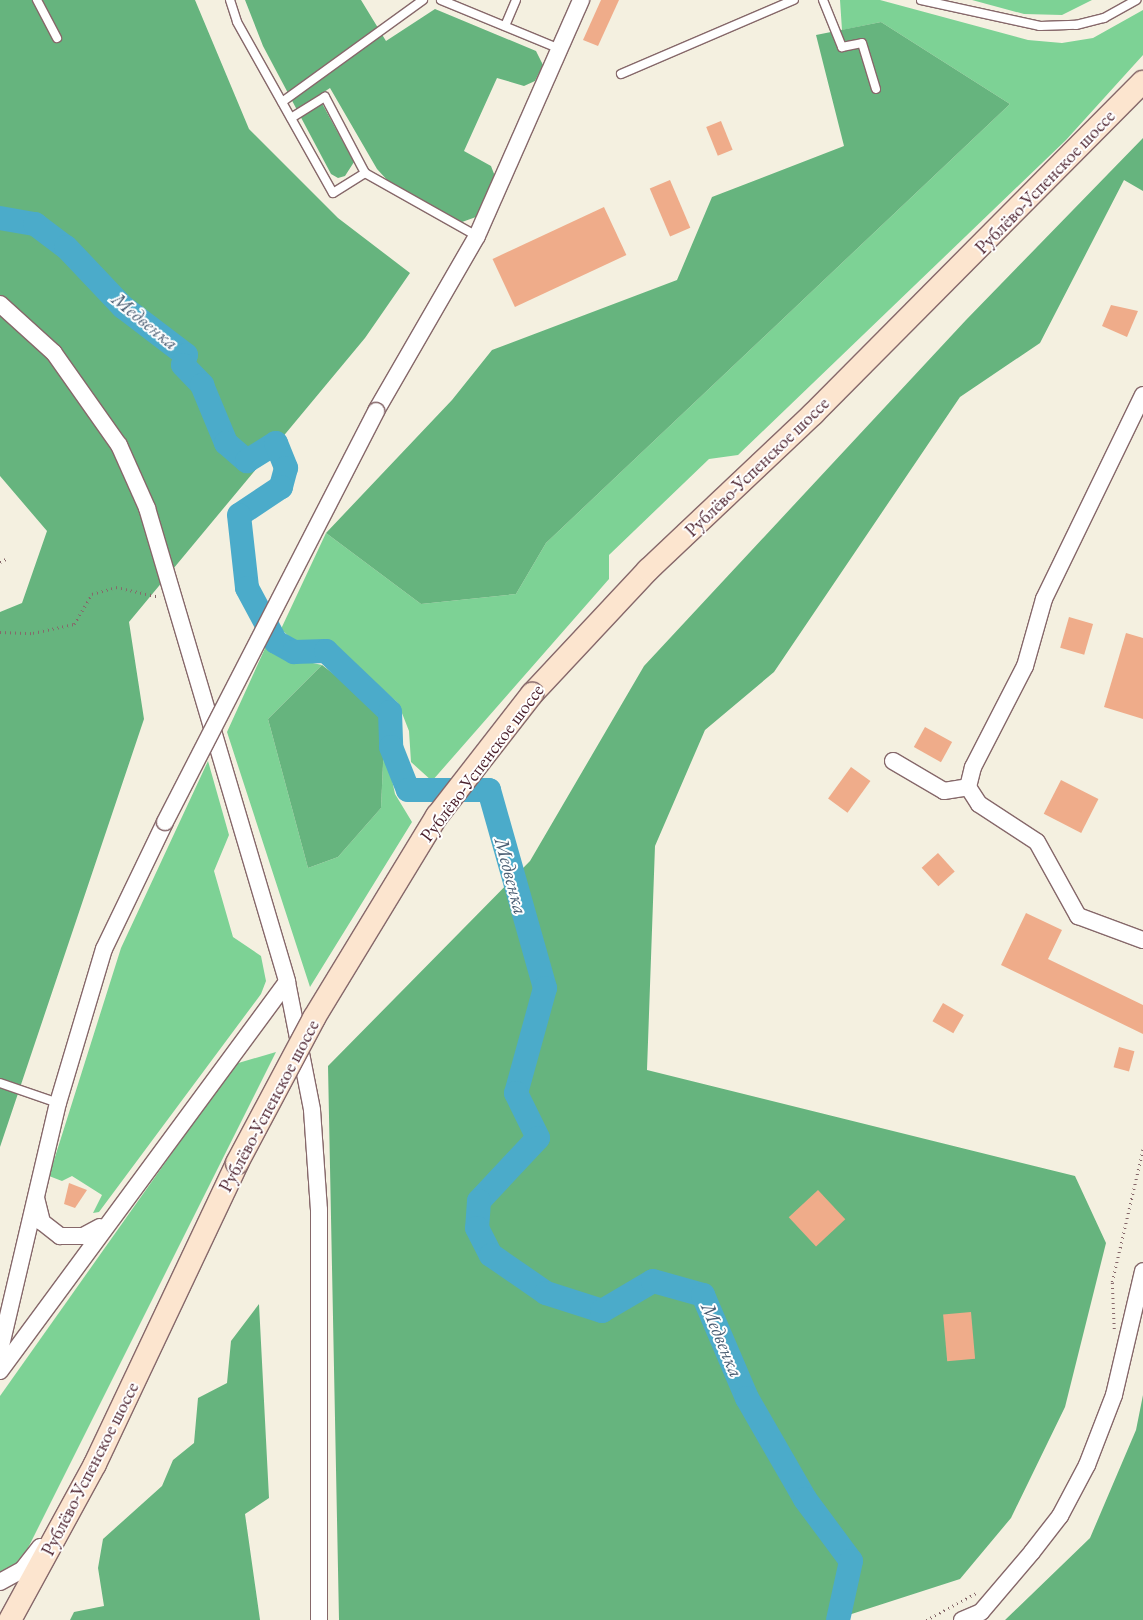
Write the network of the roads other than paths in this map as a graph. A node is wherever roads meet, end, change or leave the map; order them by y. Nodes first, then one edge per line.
1 (37, 0) edge
2 (230, 0) edge
3 (423, 0) edge
4 (441, 0) edge
5 (516, 0) edge
6 (582, 0) edge
7 (794, 0) edge
8 (823, 0) edge
9 (921, 0) edge
10 (1136, 0) edge
11 (505, 26) junction
12 (57, 38) dead end
13 (562, 50) junction
14 (621, 74) dead end
15 (1143, 82) edge
16 (876, 89) dead end
17 (282, 102) junction
18 (291, 118) junction
19 (365, 173) junction
20 (477, 236) junction
21 (0, 304) edge
22 (1143, 395) edge
23 (893, 761) dead end
24 (968, 787) junction
25 (1143, 940) edge
26 (287, 982) junction
27 (0, 1083) edge
28 (58, 1103) junction
29 (35, 1191) junction
30 (110, 1218) junction
31 (1143, 1271) edge
32 (0, 1350) edge
33 (0, 1371) edge
34 (95, 1464) junction
35 (0, 1582) edge
36 (10, 1620) edge
37 (319, 1620) edge
38 (962, 1620) edge

1 - 12 lane
2 - 17 lane
3 - 17 lane
4 - 11 lane
5 - 11 lane
6 - 13 street
7 - 14 lane
8 - 16 lane
9 - 10 lane
11 - 13 lane
13 - 20 street
15 - 34 main road, Рублёво-Успенское шоссе, bridge
17 - 18 lane
18 - 19 lane
18 - 19 lane
19 - 20 lane
20 - 28 street, bridge
21 - 26 street
22 - 24 street
23 - 24 street
24 - 25 street
26 - 30 street
26 - 37 street
27 - 28 lane
28 - 29 street
29 - 30 street
29 - 32 street
30 - 33 street
31 - 38 street
34 - 35 street
34 - 36 main road, Рублёво-Успенское шоссе

